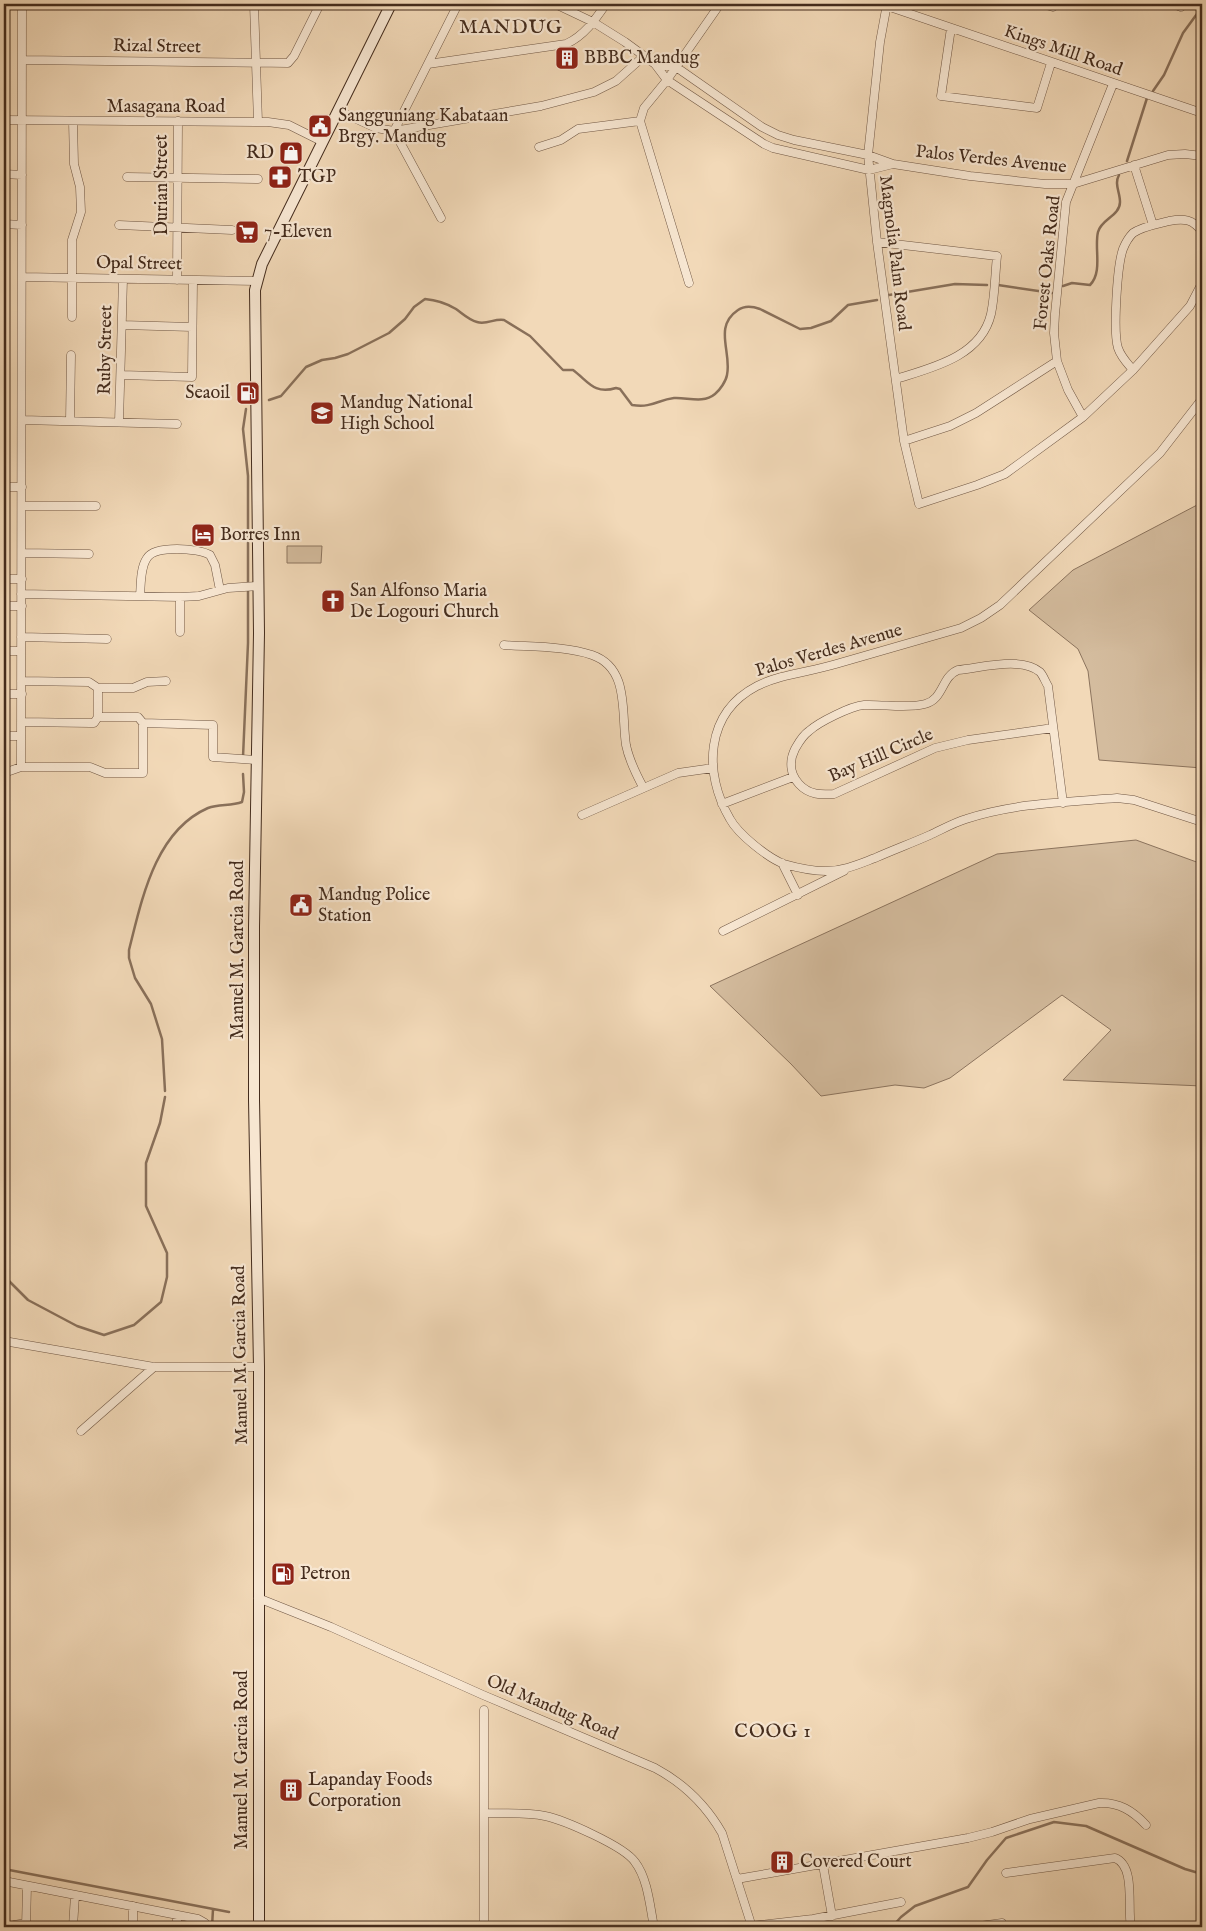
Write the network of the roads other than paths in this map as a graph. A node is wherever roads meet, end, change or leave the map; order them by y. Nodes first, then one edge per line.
1 (22, 4) edge
2 (254, 4) edge
3 (320, 4) edge
4 (391, 4) edge
5 (458, 4) edge
6 (555, 4) edge
7 (606, 4) edge
8 (720, 4) edge
9 (1042, 4) edge
10 (1057, 4) edge
11 (887, 5) edge
12 (593, 22) junction
13 (951, 28) junction
14 (644, 56) junction
15 (22, 60) junction
16 (1051, 62) junction
17 (257, 64) junction
18 (428, 64) junction
19 (656, 64) junction
20 (676, 67) junction
21 (667, 80) junction
22 (1113, 84) junction
23 (708, 90) junction
24 (700, 102) junction
25 (339, 111) junction
26 (1202, 113) edge
27 (4, 120) edge
28 (22, 121) junction
29 (73, 121) junction
30 (178, 121) junction
31 (640, 121) junction
32 (258, 122) junction
33 (394, 131) junction
34 (323, 142) junction
35 (539, 147) dead end
36 (868, 156) junction
37 (1202, 156) edge
38 (893, 164) junction
39 (1134, 165) junction
40 (869, 170) junction
41 (4, 174) edge
42 (22, 175) junction
43 (127, 177) dead end
44 (178, 178) junction
45 (258, 179) dead end
46 (1073, 184) junction
47 (441, 218) dead end
48 (4, 224) edge
49 (22, 224) junction
50 (120, 224) dead end
51 (1153, 224) junction
52 (177, 227) junction
53 (232, 230) dead end
54 (1202, 232) edge
55 (877, 242) junction
56 (22, 277) junction
57 (72, 278) junction
58 (123, 279) junction
59 (177, 280) junction
60 (193, 280) junction
61 (256, 281) junction
62 (689, 283) dead end
63 (1202, 283) edge
64 (72, 318) dead end
65 (122, 325) junction
66 (192, 327) junction
67 (71, 355) dead end
68 (1057, 361) junction
69 (1133, 370) junction
70 (120, 375) junction
71 (896, 379) junction
72 (1202, 399) edge
73 (1083, 417) junction
74 (22, 420) junction
75 (70, 421) junction
76 (119, 422) junction
77 (177, 424) dead end
78 (904, 441) junction
79 (4, 487) edge
80 (22, 487) junction
81 (22, 506) junction
82 (96, 506) dead end
83 (22, 553) junction
84 (89, 554) dead end
85 (4, 579) edge
86 (22, 579) junction
87 (258, 586) junction
88 (220, 590) junction
89 (22, 594) junction
90 (140, 596) junction
91 (180, 597) junction
92 (4, 606) edge
93 (22, 606) junction
94 (180, 632) dead end
95 (22, 637) junction
96 (107, 639) dead end
97 (504, 645) dead end
98 (4, 651) edge
99 (21, 651) junction
100 (21, 681) junction
101 (166, 681) dead end
102 (98, 688) junction
103 (4, 694) edge
104 (22, 694) junction
105 (98, 717) junction
106 (21, 722) junction
107 (144, 723) junction
108 (1053, 728) junction
109 (4, 736) edge
110 (22, 736) junction
111 (257, 760) junction
112 (21, 767) junction
113 (713, 768) junction
114 (4, 773) edge
115 (793, 777) junction
116 (643, 787) junction
117 (1063, 803) junction
118 (722, 804) junction
119 (582, 815) dead end
120 (1202, 822) edge
121 (782, 863) junction
122 (848, 869) junction
123 (798, 895) junction
124 (723, 931) dead end
125 (4, 1341) edge
126 (154, 1367) junction
127 (258, 1368) junction
128 (81, 1431) dead end
129 (258, 1598) junction
130 (484, 1710) dead end
131 (484, 1813) junction
132 (1146, 1825) dead end
133 (823, 1865) junction
134 (1006, 1873) dead end
135 (737, 1879) junction
136 (4, 1881) edge
137 (28, 1886) junction
138 (75, 1895) junction
139 (901, 1902) dead end
140 (133, 1906) junction
141 (178, 1915) junction
142 (832, 1916) junction
143 (26, 1925) edge
144 (12, 1927) edge
145 (73, 1927) edge
146 (133, 1927) edge
147 (177, 1927) edge
148 (206, 1927) edge
149 (259, 1927) edge
150 (484, 1927) edge
151 (654, 1927) edge
152 (751, 1927) edge
153 (972, 1927) edge
154 (1003, 1927) edge
155 (1131, 1927) edge

1 - 15 street
2 - 17 street
3 - 17 street, Rizal Street
4 - 25 main road, Manuel M. Garcia Road
5 - 18 street
6 - 12 street, Palos Verdes Avenue
7 - 12 street
8 - 20 street
9 - 10 street
11 - 13 street, Kings Mill Road
11 - 36 street, Magnolia Palm Road
12 - 14 street, Palos Verdes Avenue
12 - 18 street
13 - 16 street, Kings Mill Road
13 - 16 street
14 - 19 street, Palos Verdes Avenue
14 - 33 street
15 - 17 street, Rizal Street
15 - 28 street
16 - 22 street, Kings Mill Road
17 - 32 street
18 - 33 street
19 - 20 street, Palos Verdes Avenue
19 - 21 street, Palos Verdes Avenue
20 - 21 street
20 - 23 street, Palos Verdes Avenue
21 - 24 street, Palos Verdes Avenue
21 - 31 street
22 - 26 street, Kings Mill Road
22 - 46 street, Forest Oaks Road
23 - 24 street
23 - 36 street, Palos Verdes Avenue
24 - 40 street, Palos Verdes Avenue
25 - 33 street
25 - 34 main road, Manuel M. Garcia Road
27 - 28 street, Masagana Road
28 - 29 street, Masagana Road
28 - 42 street
29 - 30 street, Masagana Road
29 - 57 street
30 - 32 street, Masagana Road
30 - 44 street, Durian Street
31 - 35 street
31 - 62 street
32 - 34 street, Masagana Road
33 - 47 street
34 - 61 main road, Manuel M. Garcia Road
36 - 38 street, Palos Verdes Avenue
36 - 40 street, Magnolia Palm Road
37 - 39 street, Palos Verdes Avenue
38 - 40 street, Palos Verdes Avenue
38 - 46 street, Palos Verdes Avenue
39 - 46 street, Palos Verdes Avenue
39 - 51 street
40 - 55 street, Magnolia Palm Road
41 - 42 street
42 - 49 street
43 - 44 street
44 - 45 street
44 - 52 street, Durian Street
46 - 68 street, Forest Oaks Road
48 - 49 street
49 - 56 street
50 - 52 street
51 - 54 street
51 - 69 street
52 - 53 street
52 - 59 street, Durian Street
55 - 71 street, Magnolia Palm Road
55 - 71 street
56 - 57 street, Opal Street
56 - 74 street
57 - 58 street, Opal Street
57 - 64 street
58 - 59 street, Opal Street
58 - 65 street, Ruby Street
59 - 60 street, Opal Street
60 - 61 street, Opal Street
60 - 66 street
61 - 87 main road, Manuel M. Garcia Road
63 - 69 street
65 - 66 street
65 - 70 street, Ruby Street
66 - 70 street
67 - 75 street
68 - 73 street, Forest Oaks Road
68 - 78 street
69 - 73 street
70 - 76 street, Ruby Street
71 - 78 street, Magnolia Palm Road
72 - 113 street, Palos Verdes Avenue
73 - 78 street, Magnolia Palm Road
74 - 75 street
74 - 80 street
75 - 76 street
76 - 77 street
79 - 80 street
80 - 81 street
81 - 82 street
81 - 83 street
83 - 84 street
83 - 86 street
85 - 86 street
86 - 89 street
87 - 88 street
87 - 111 main road, Manuel M. Garcia Road
88 - 90 street
88 - 91 street
89 - 90 street
89 - 93 street
90 - 91 street
91 - 94 street
92 - 93 street
93 - 95 street
95 - 96 street
95 - 99 street
97 - 116 street
98 - 99 street
99 - 100 street
100 - 102 street
100 - 104 street
101 - 102 street
102 - 105 street
103 - 104 street
104 - 106 street
105 - 106 street
105 - 107 street
106 - 110 street
107 - 111 street
107 - 112 street
108 - 115 street, Bay Hill Circle
108 - 115 street, Bay Hill Circle
108 - 117 street, Bay Hill Circle
109 - 110 street
110 - 112 street
111 - 127 main road, Manuel M. Garcia Road
112 - 114 street
113 - 116 street
113 - 118 street, Palos Verdes Avenue
115 - 118 street
116 - 119 street
117 - 120 street, Palos Verdes Avenue
117 - 122 street, Palos Verdes Avenue
118 - 121 street, Palos Verdes Avenue
121 - 122 street, Palos Verdes Avenue
121 - 123 street
122 - 123 street
123 - 124 street
125 - 126 street
126 - 127 street
126 - 128 street
127 - 129 main road, Manuel M. Garcia Road
129 - 135 street, Old Mandug Road
129 - 149 main road, Manuel M. Garcia Road
130 - 131 street
131 - 150 street
131 - 151 street
132 - 133 street
133 - 135 street
133 - 142 street
134 - 155 street
135 - 152 street, Old Mandug Road
136 - 137 street
137 - 138 street
137 - 143 street
138 - 140 street
138 - 145 street
139 - 142 street
140 - 141 street
140 - 146 street
141 - 147 street
141 - 148 street
142 - 152 street
143 - 144 street
153 - 154 street

